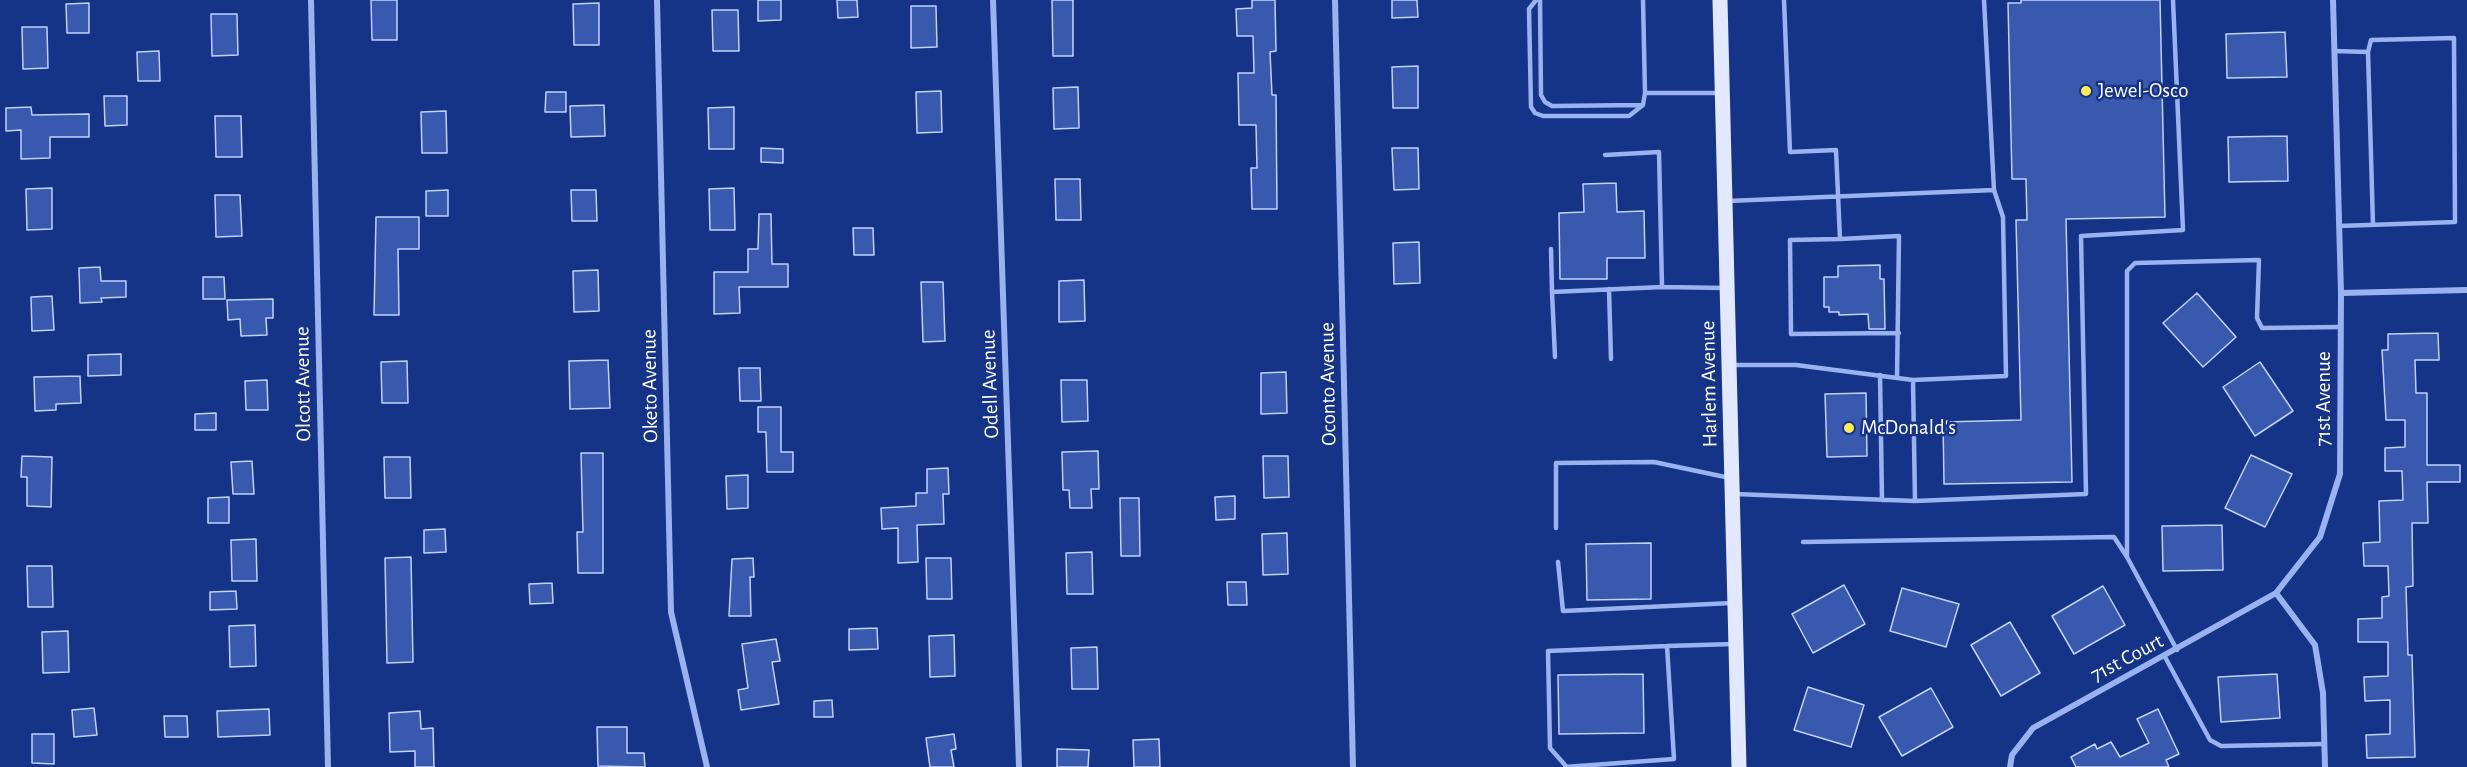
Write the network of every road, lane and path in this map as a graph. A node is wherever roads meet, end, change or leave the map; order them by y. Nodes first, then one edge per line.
1 (311, 0) edge
2 (657, 0) edge
3 (993, 0) edge
4 (1335, 0) edge
5 (1538, 0) edge
6 (1643, 0) edge
7 (1720, 0) edge
8 (1784, 0) edge
9 (1984, 0) edge
10 (2173, 0) edge
11 (2333, 0) edge
12 (2334, 51) junction
13 (2368, 52) junction
14 (1645, 93) junction
15 (1722, 93) junction
16 (1643, 105) junction
17 (1605, 155) dead end
18 (1994, 190) junction
19 (1838, 197) junction
20 (1725, 202) junction
21 (2373, 225) junction
22 (2339, 226) junction
23 (1840, 239) junction
24 (1551, 249) dead end
25 (1662, 287) junction
26 (1727, 288) junction
27 (1609, 289) junction
28 (2467, 290) edge
29 (1552, 292) junction
30 (2341, 293) junction
31 (2340, 327) junction
32 (1899, 333) junction
33 (1555, 357) dead end
34 (1611, 359) dead end
35 (1729, 365) junction
36 (1880, 375) junction
37 (1897, 378) junction
38 (1913, 380) junction
39 (1732, 486) junction
40 (1882, 500) junction
41 (1915, 501) junction
42 (1556, 528) dead end
43 (1803, 542) dead end
44 (2127, 557) junction
45 (1558, 562) dead end
46 (2276, 593) junction
47 (1735, 603) junction
48 (1736, 643) junction
49 (1667, 646) junction
50 (2177, 650) junction
51 (2164, 657) junction
52 (2324, 744) junction
53 (1565, 766) edge
54 (328, 767) edge
55 (707, 767) edge
56 (1019, 767) edge
57 (1353, 767) edge
58 (1739, 767) edge
59 (2010, 767) edge
60 (2325, 767) edge

1 - 54 street, Olcott Avenue
2 - 55 street, Oketo Avenue
3 - 56 street, Odell Avenue
4 - 57 street, Oconto Avenue
5 - 16 lane
5 - 16 lane
6 - 14 lane
7 - 15 main road, Harlem Avenue
8 - 19 lane
9 - 18 lane
10 - 41 lane
11 - 12 street, 71st Avenue
12 - 13 lane
12 - 22 street, 71st Avenue
13 - 21 lane
13 - 21 lane
14 - 15 lane
14 - 16 lane
15 - 20 main road, Harlem Avenue
17 - 25 lane
18 - 19 lane
18 - 38 lane
19 - 20 lane
19 - 23 lane
20 - 26 main road, Harlem Avenue
21 - 22 lane
22 - 30 street, 71st Avenue
23 - 32 lane
23 - 32 lane
24 - 29 lane
25 - 26 lane
25 - 27 lane
26 - 35 main road, Harlem Avenue
27 - 29 lane
27 - 34 lane
28 - 30 street
29 - 33 lane
30 - 31 street, 71st Avenue
31 - 44 lane
31 - 46 street, 71st Avenue
32 - 37 lane
35 - 36 lane
35 - 39 main road, Harlem Avenue
36 - 37 lane
36 - 40 lane
37 - 38 lane
38 - 41 lane
39 - 40 lane
39 - 42 lane
39 - 47 main road, Harlem Avenue
40 - 41 lane
43 - 44 lane
44 - 50 lane
45 - 47 lane
46 - 50 street, 71st Court
46 - 52 street
47 - 48 main road, Harlem Avenue
48 - 49 lane
48 - 58 main road, Harlem Avenue
49 - 53 lane
49 - 53 lane
50 - 51 street, 71st Court
51 - 52 lane
51 - 59 street, 71st Court
52 - 60 street

